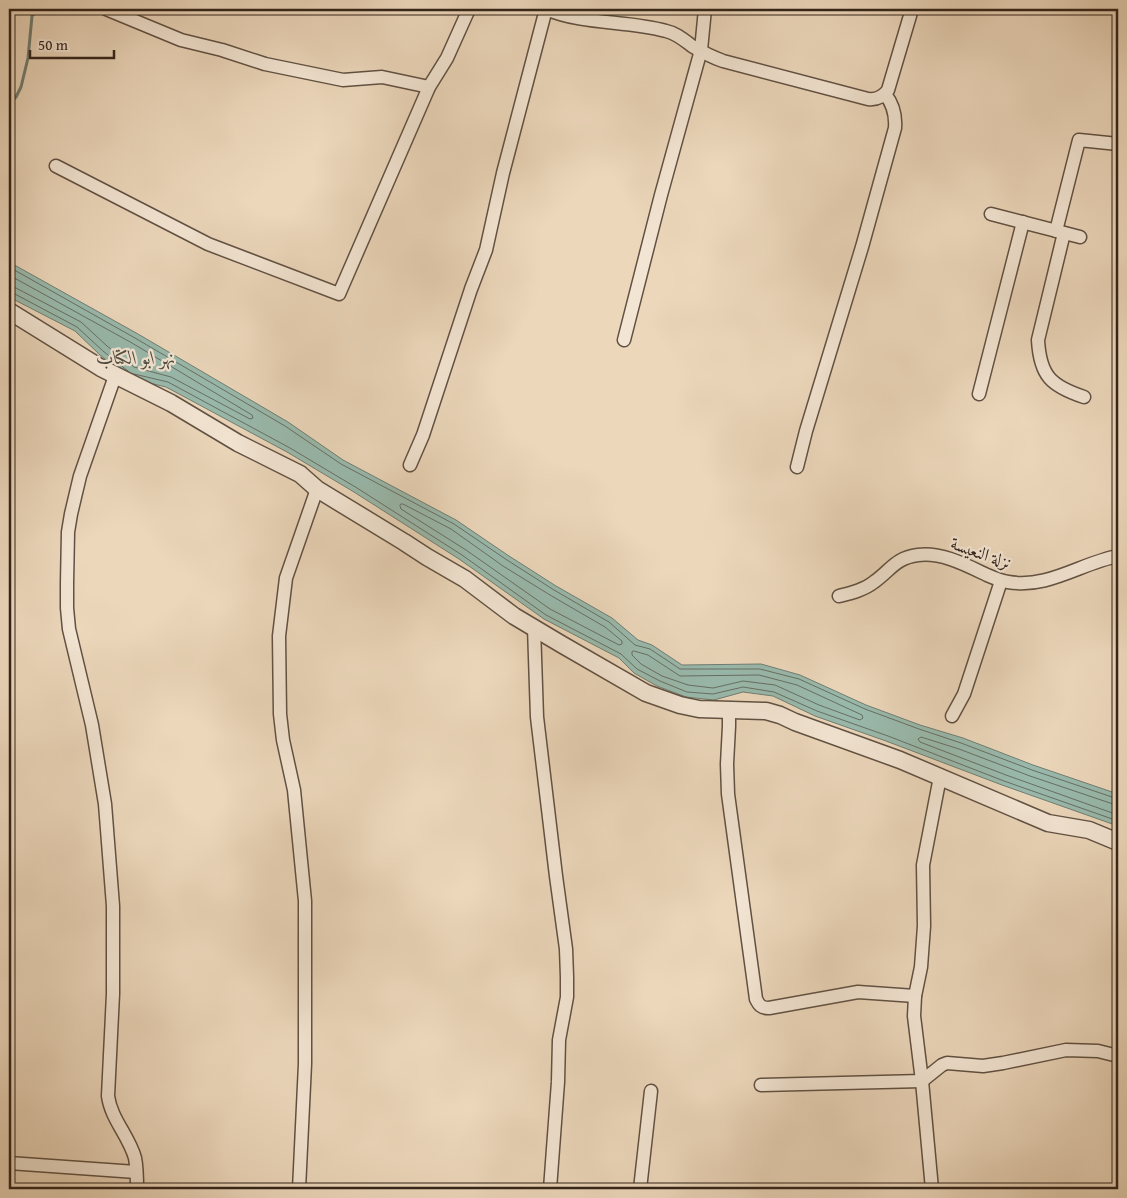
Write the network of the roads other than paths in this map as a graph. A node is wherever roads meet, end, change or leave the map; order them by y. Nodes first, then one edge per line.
1 (106, 9) edge
2 (469, 9) edge
3 (549, 9) edge
4 (705, 9) edge
5 (912, 9) edge
6 (701, 50) junction
7 (429, 88) junction
8 (885, 94) junction
9 (1118, 144) edge
10 (56, 166) dead end
11 (991, 214) dead end
12 (1023, 222) junction
13 (1060, 232) junction
14 (1080, 237) dead end
15 (9, 311) edge
16 (624, 340) dead end
17 (115, 376) junction
18 (979, 394) dead end
19 (1084, 397) dead end
20 (410, 465) dead end
21 (798, 467) dead end
22 (317, 489) junction
23 (1118, 556) edge
24 (1001, 581) junction
25 (839, 596) dead end
26 (534, 627) junction
27 (729, 711) junction
28 (952, 716) dead end
29 (940, 777) junction
30 (1118, 842) edge
31 (915, 996) junction
32 (1118, 1056) edge
33 (922, 1081) junction
34 (761, 1085) dead end
35 (651, 1091) dead end
36 (9, 1163) edge
37 (136, 1172) junction
38 (137, 1189) edge
39 (299, 1189) edge
40 (550, 1189) edge
41 (640, 1189) edge
42 (932, 1189) edge

1 - 7 street
2 - 7 street
3 - 6 street
3 - 20 street
4 - 6 street
5 - 8 street
6 - 8 street
6 - 16 street
7 - 10 street
8 - 21 street
9 - 13 street
11 - 12 street
12 - 13 street
12 - 18 street
13 - 14 street
13 - 19 street
15 - 17 street
17 - 22 street
17 - 37 street
22 - 26 street
22 - 39 street
23 - 24 street, نزلة النعيسة
24 - 25 street, نزلة النعيسة
24 - 28 street
26 - 27 street
26 - 40 street
27 - 29 street
27 - 31 street
29 - 30 street
29 - 31 street
31 - 33 street
32 - 33 street
33 - 34 street
33 - 42 street
35 - 41 street
36 - 37 street
37 - 38 street

